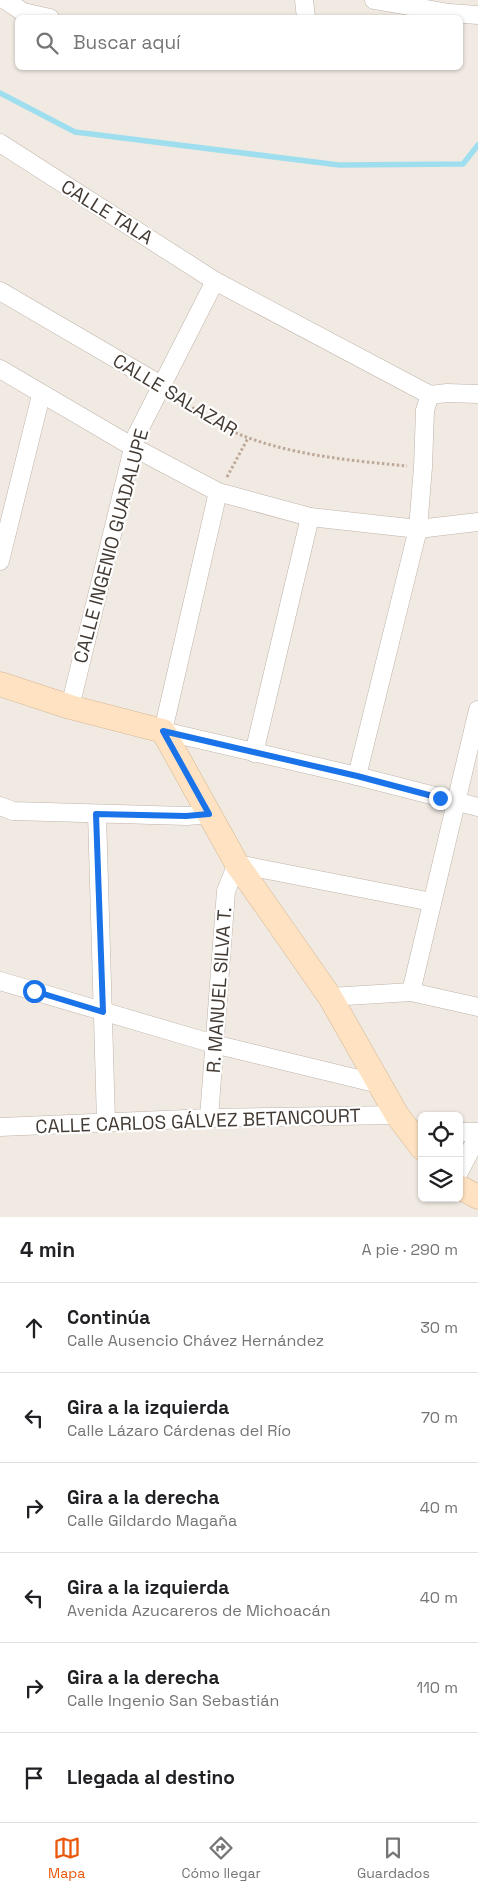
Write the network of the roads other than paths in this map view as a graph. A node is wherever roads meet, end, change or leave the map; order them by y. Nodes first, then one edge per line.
1 (6, 0) edge
2 (304, 0) edge
3 (374, 0) edge
4 (36, 15) edge
5 (306, 15) edge
6 (478, 16) edge
7 (0, 143) edge
8 (215, 281) junction
9 (0, 291) edge
10 (0, 370) edge
11 (161, 385) junction
12 (478, 394) edge
13 (41, 395) junction
14 (430, 395) junction
15 (133, 446) junction
16 (218, 492) junction
17 (310, 517) junction
18 (478, 522) edge
19 (418, 529) junction
20 (0, 561) edge
21 (0, 684) edge
22 (70, 707) junction
23 (478, 710) edge
24 (163, 731) junction
25 (254, 753) junction
26 (357, 776) junction
27 (457, 803) junction
28 (0, 806) edge
29 (478, 808) edge
30 (96, 814) junction
31 (209, 814) junction
32 (237, 864) junction
33 (432, 902) junction
34 (0, 981) edge
35 (411, 992) junction
36 (330, 997) junction
37 (478, 1007) edge
38 (103, 1012) junction
39 (214, 1044) junction
40 (378, 1084) junction
41 (209, 1118) junction
42 (106, 1121) junction
43 (0, 1127) edge
44 (413, 1132) edge
45 (463, 1132) edge
46 (478, 1132) edge
47 (478, 1136) edge
48 (463, 1164) edge
49 (463, 1189) edge
50 (478, 1197) edge

1 - 4 street
2 - 5 street
3 - 6 street
7 - 8 street, CALLE TALA
8 - 11 street, CALLE INGENIO GUADALUPE
8 - 14 street, CALLE TALA
9 - 11 street, CALLE SALAZAR
10 - 13 street
11 - 15 street, CALLE INGENIO GUADALUPE
12 - 14 street
13 - 15 street
13 - 20 street
14 - 19 street
15 - 16 street
15 - 22 street, CALLE INGENIO GUADALUPE
16 - 17 street
16 - 24 street
17 - 19 street
17 - 25 street
18 - 19 street
19 - 26 street
21 - 22 street
22 - 24 street
23 - 27 street
24 - 25 street
24 - 31 street
25 - 26 street
26 - 27 street
27 - 29 street
27 - 33 street
28 - 30 street
30 - 31 street
30 - 38 street
31 - 32 street
32 - 33 street
32 - 36 street
32 - 39 street, R. MANUEL SILVA T.
33 - 35 street
34 - 38 street
35 - 36 street
35 - 37 street
36 - 40 street
38 - 39 street
38 - 42 street
39 - 40 street
39 - 41 street, R. MANUEL SILVA T.
40 - 44 street
41 - 42 street, CALLE CARLOS GÁLVEZ BETANCOURT
41 - 44 street, CALLE CARLOS GÁLVEZ BETANCOURT
42 - 43 street, CALLE CARLOS GÁLVEZ BETANCOURT
45 - 46 street
47 - 48 street
49 - 50 street

